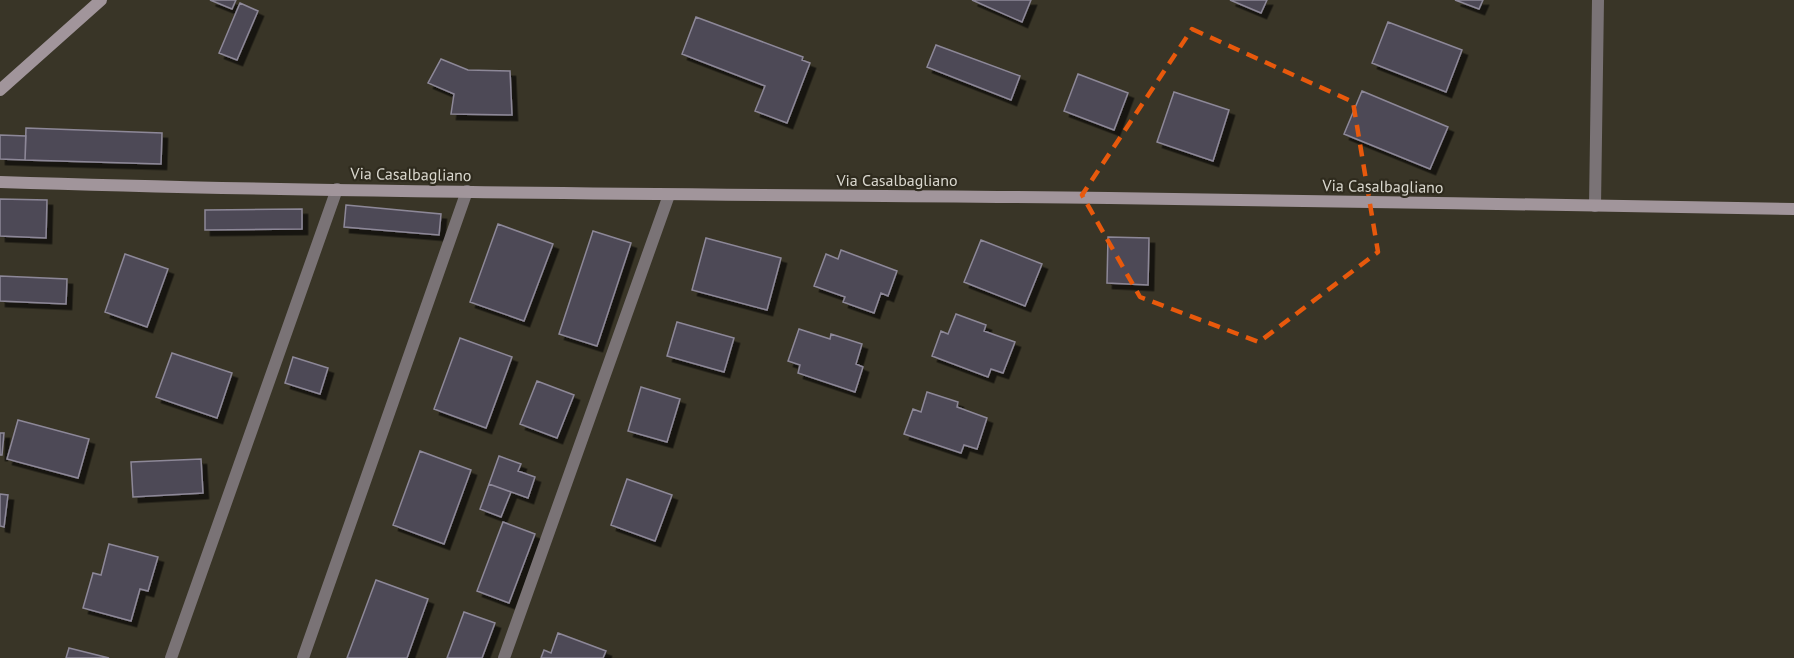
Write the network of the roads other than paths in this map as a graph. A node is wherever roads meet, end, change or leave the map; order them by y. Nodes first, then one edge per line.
1 (101, 0) edge
2 (1598, 0) edge
3 (0, 90) edge
4 (0, 182) edge
5 (337, 189) junction
6 (467, 191) junction
7 (669, 195) junction
8 (1595, 206) junction
9 (1794, 209) edge
10 (171, 658) edge
11 (303, 658) edge
12 (504, 658) edge

1 - 3 main road
2 - 8 street
4 - 5 main road, Via Casalbagliano
5 - 6 main road, Via Casalbagliano
5 - 10 street
6 - 7 main road, Via Casalbagliano
6 - 11 street
7 - 8 main road, Via Casalbagliano
7 - 12 street
8 - 9 main road, Via Casalbagliano

